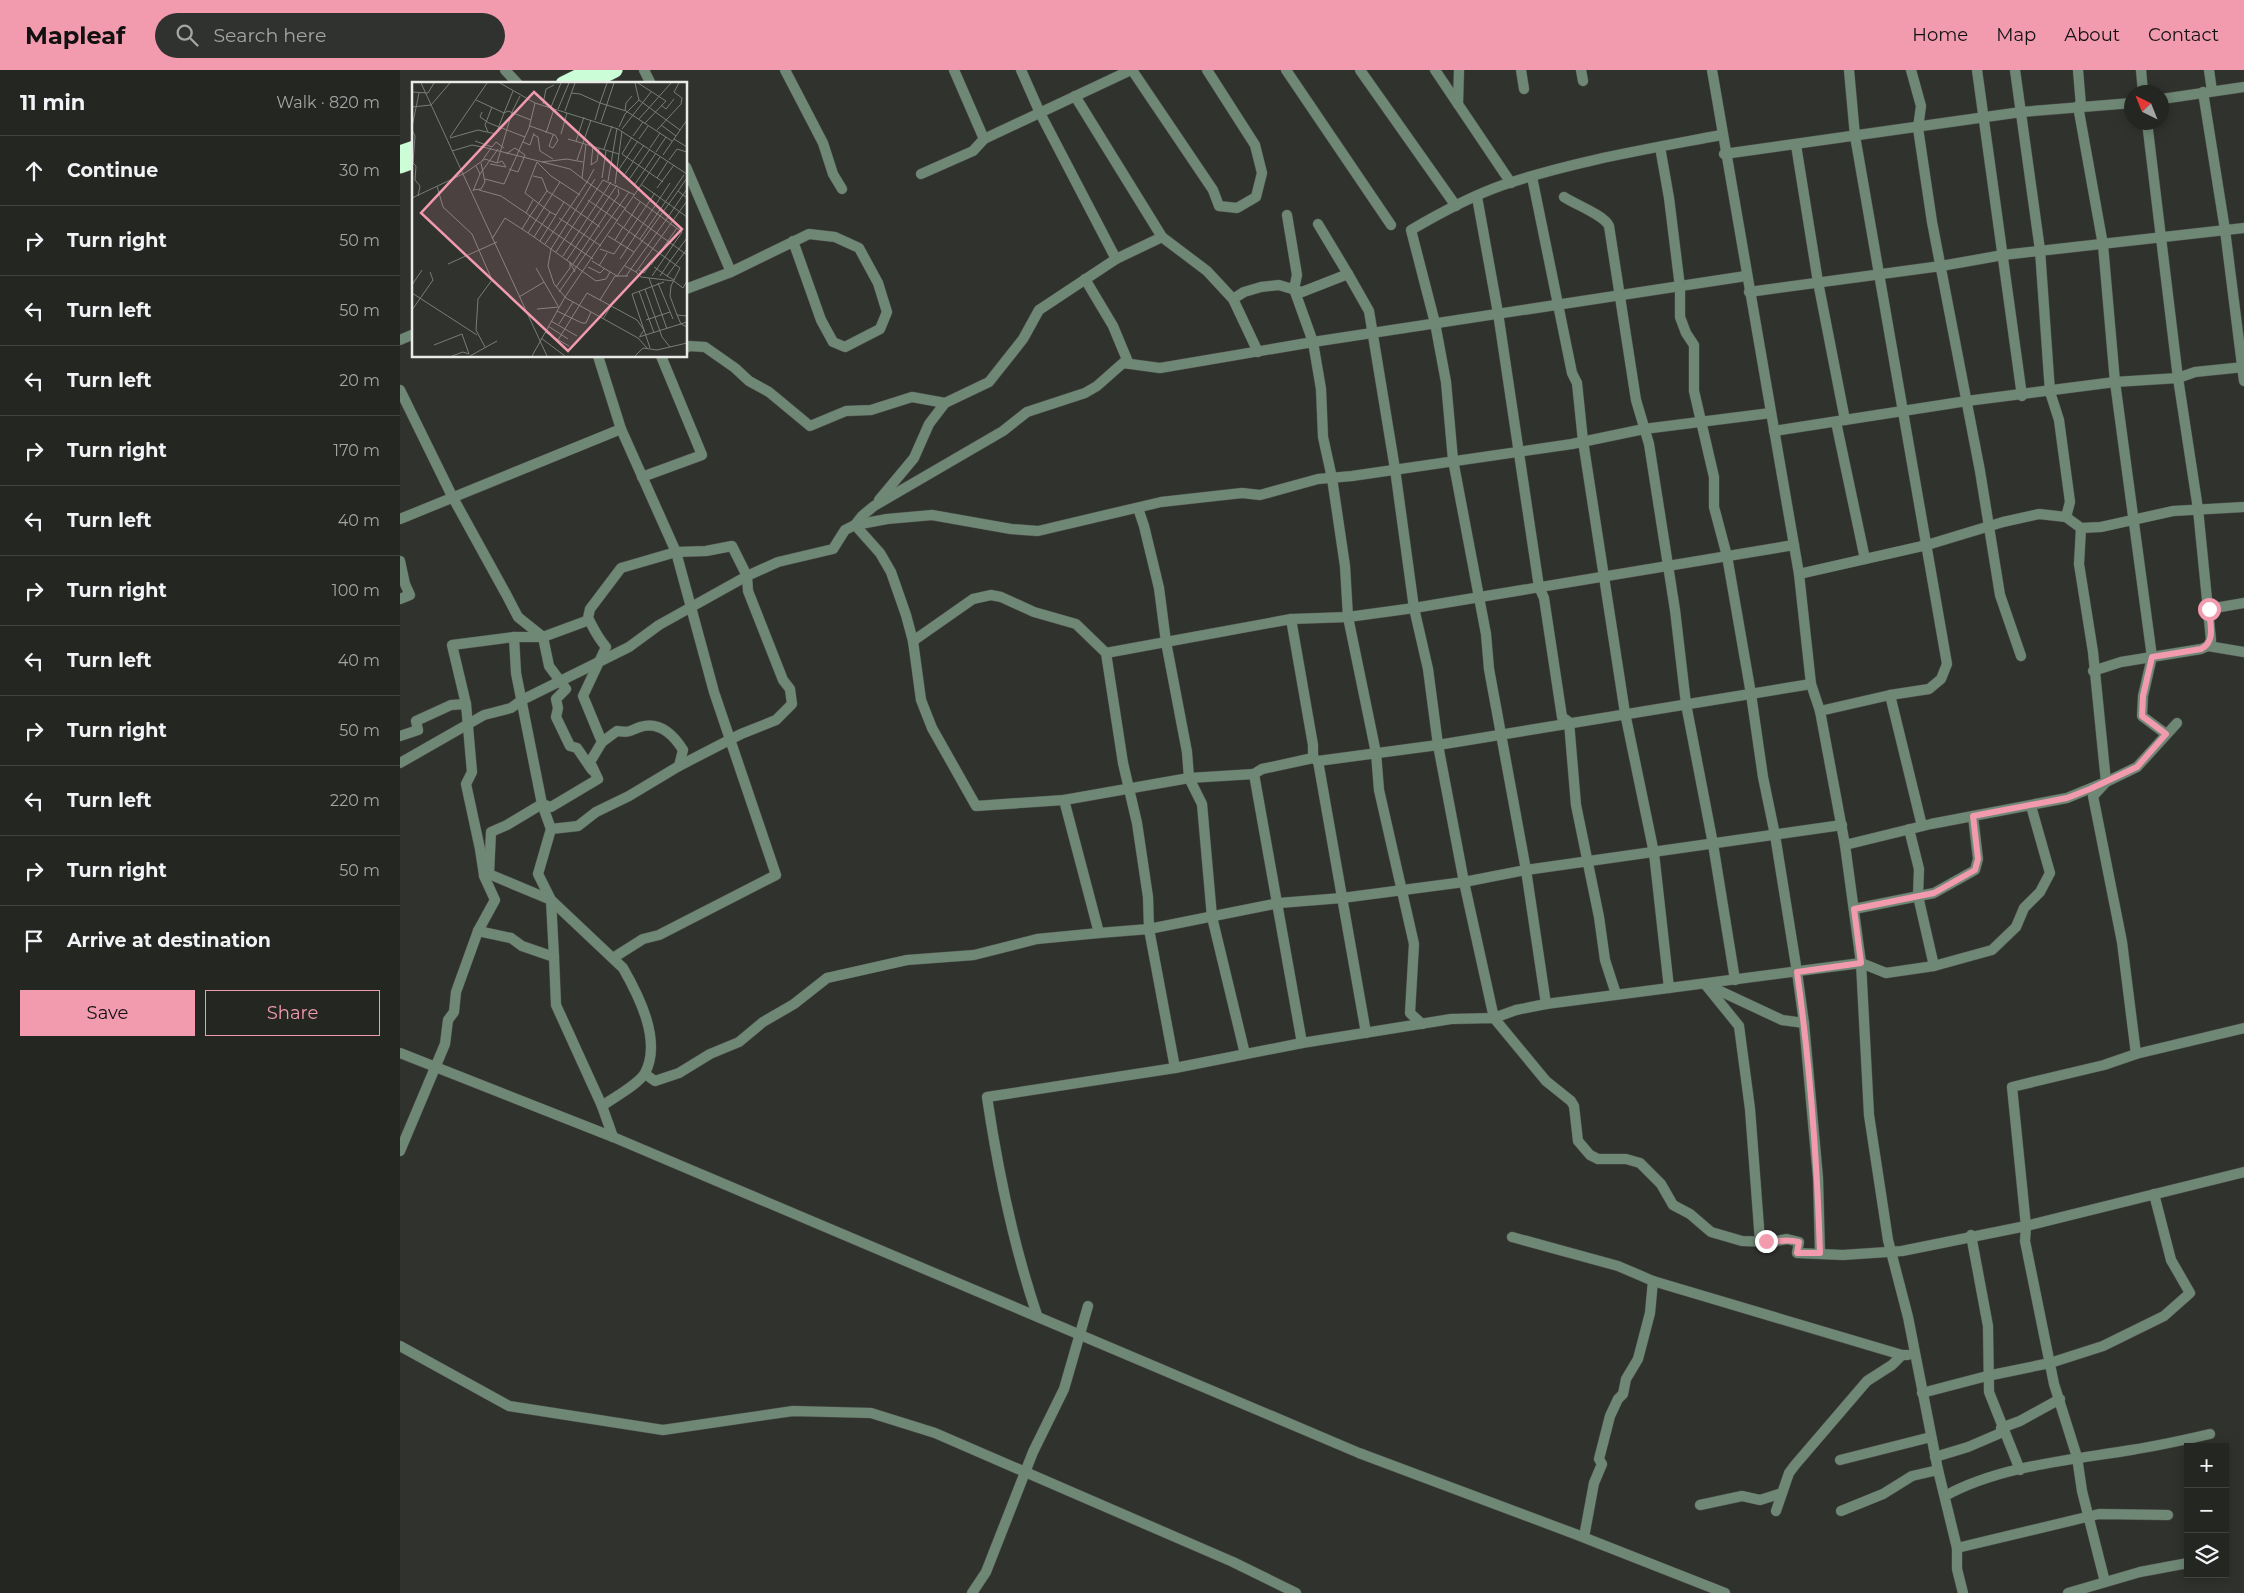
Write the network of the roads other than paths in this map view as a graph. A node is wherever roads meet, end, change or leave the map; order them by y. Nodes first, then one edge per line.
1 (505, 70) edge
2 (591, 70) edge
3 (615, 70) edge
4 (644, 70) edge
5 (785, 70) edge
6 (954, 70) edge
7 (1021, 70) edge
8 (1132, 70) edge
9 (1207, 70) edge
10 (1286, 70) edge
11 (1360, 70) edge
12 (1435, 70) edge
13 (1459, 70) edge
14 (1521, 70) edge
15 (1581, 70) edge
16 (1712, 70) edge
17 (1849, 70) edge
18 (1911, 70) edge
19 (1977, 70) edge
20 (2015, 70) edge
21 (2078, 70) edge
22 (2141, 70) edge
23 (2209, 70) edge
24 (1583, 81) dead end
25 (516, 82) edge
26 (567, 82) edge
27 (591, 82) edge
28 (651, 82) edge
29 (2142, 85) edge
30 (2244, 87) edge
31 (1524, 89) dead end
32 (2208, 91) junction
33 (1075, 96) junction
34 (2169, 98) edge
35 (2124, 103) edge
36 (1458, 104) junction
37 (2079, 106) junction
38 (2022, 112) junction
39 (1040, 113) junction
40 (1984, 118) junction
41 (1918, 128) junction
42 (2147, 130) edge
43 (1721, 135) junction
44 (1855, 136) junction
45 (984, 139) junction
46 (1796, 145) junction
47 (1660, 147) junction
48 (412, 149) edge
49 (400, 153) edge
50 (1724, 154) junction
51 (412, 162) edge
52 (400, 166) edge
53 (688, 171) edge
54 (922, 174) dead end
55 (1532, 177) junction
56 (1511, 183) junction
57 (842, 189) dead end
58 (1476, 197) junction
59 (1564, 197) dead end
60 (1456, 206) junction
61 (1287, 215) dead end
62 (1318, 224) dead end
63 (1391, 225) dead end
64 (2244, 228) edge
65 (2225, 230) junction
66 (1162, 237) junction
67 (2163, 239) junction
68 (793, 241) junction
69 (2103, 245) junction
70 (2040, 250) junction
71 (2003, 255) junction
72 (1116, 259) junction
73 (1941, 266) junction
74 (731, 272) junction
75 (1879, 273) junction
76 (1348, 274) junction
77 (1746, 276) junction
78 (1085, 279) junction
79 (1818, 282) junction
80 (1680, 287) junction
81 (688, 288) edge
82 (1294, 290) junction
83 (1749, 292) junction
84 (1618, 297) junction
85 (1233, 300) junction
86 (1557, 306) junction
87 (1498, 313) junction
88 (1435, 323) junction
89 (1372, 333) junction
90 (412, 335) edge
91 (400, 340) edge
92 (1313, 342) junction
93 (688, 347) edge
94 (1258, 352) junction
95 (599, 358) edge
96 (665, 358) edge
97 (1128, 362) junction
98 (2243, 367) edge
99 (2178, 378) junction
100 (2244, 381) edge
101 (2115, 382) junction
102 (400, 390) edge
103 (2050, 392) junction
104 (2022, 396) junction
105 (1967, 401) junction
106 (945, 403) junction
107 (1903, 410) junction
108 (1771, 413) junction
109 (1702, 421) junction
110 (1840, 421) junction
111 (620, 429) junction
112 (1644, 429) junction
113 (1774, 431) junction
114 (1583, 441) junction
115 (1519, 451) junction
116 (1453, 460) junction
117 (1396, 469) junction
118 (642, 476) junction
119 (1332, 478) junction
120 (452, 496) junction
121 (874, 506) junction
122 (2244, 507) edge
123 (1138, 508) junction
124 (2198, 509) junction
125 (2066, 517) junction
126 (400, 519) edge
127 (2133, 519) junction
128 (855, 526) junction
129 (1989, 526) junction
130 (2081, 528) junction
131 (1794, 545) junction
132 (1926, 545) junction
133 (676, 552) junction
134 (1727, 556) junction
135 (1865, 559) junction
136 (400, 561) edge
137 (1667, 566) junction
138 (1799, 574) junction
139 (747, 576) junction
140 (1603, 578) junction
141 (1539, 587) junction
142 (1480, 597) junction
143 (400, 599) edge
144 (2244, 603) edge
145 (1414, 608) junction
146 (690, 609) junction
147 (2209, 609) junction
148 (1348, 617) junction
149 (1291, 619) junction
150 (589, 620) junction
151 (514, 638) junction
152 (543, 638) junction
153 (913, 641) junction
154 (1166, 642) junction
155 (2208, 646) junction
156 (2244, 652) edge
157 (1106, 653) junction
158 (2021, 656) dead end
159 (2152, 657) junction
160 (599, 662) junction
161 (2094, 671) junction
162 (560, 681) junction
163 (1811, 684) junction
164 (1752, 694) junction
165 (1890, 695) junction
166 (522, 700) junction
167 (466, 704) junction
168 (1686, 704) junction
169 (1820, 710) junction
170 (1625, 714) junction
171 (1569, 722) junction
172 (2177, 723) dead end
173 (467, 726) junction
174 (1501, 733) junction
175 (2166, 734) junction
176 (400, 736) edge
177 (730, 739) junction
178 (602, 742) junction
179 (1438, 745) junction
180 (1376, 753) junction
181 (1316, 760) junction
182 (400, 763) edge
183 (679, 766) junction
184 (1254, 774) junction
185 (1188, 778) junction
186 (598, 779) junction
187 (2106, 782) junction
188 (1130, 789) junction
189 (1064, 800) junction
190 (542, 804) junction
191 (2031, 806) junction
192 (1973, 816) junction
193 (1842, 825) junction
194 (1922, 826) junction
195 (551, 829) junction
196 (1909, 829) junction
197 (1776, 835) junction
198 (1713, 844) junction
199 (1845, 845) junction
200 (1654, 853) junction
201 (1587, 862) junction
202 (1526, 870) junction
203 (486, 875) junction
204 (1464, 882) junction
205 (1402, 890) junction
206 (1918, 896) junction
207 (1342, 898) junction
208 (551, 900) junction
209 (1279, 903) junction
210 (1854, 909) junction
211 (1212, 917) junction
212 (1149, 929) junction
213 (478, 931) junction
214 (1099, 933) junction
215 (554, 957) junction
216 (613, 958) junction
217 (1861, 963) junction
218 (1934, 966) junction
219 (1797, 972) junction
220 (1735, 980) junction
221 (1705, 984) junction
222 (1669, 988) junction
223 (1616, 994) junction
224 (1546, 1004) junction
225 (1494, 1018) junction
226 (1804, 1023) junction
227 (1422, 1024) junction
228 (2244, 1028) edge
229 (1366, 1034) junction
230 (1302, 1043) junction
231 (400, 1053) edge
232 (1244, 1054) junction
233 (2136, 1054) junction
234 (436, 1067) junction
235 (1175, 1068) junction
236 (644, 1074) junction
237 (602, 1106) junction
238 (613, 1137) junction
239 (400, 1151) edge
240 (2244, 1172) edge
241 (2154, 1194) junction
242 (2026, 1226) junction
243 (1971, 1236) junction
244 (1512, 1237) dead end
245 (1760, 1241) junction
246 (1890, 1252) junction
247 (1820, 1253) junction
248 (1653, 1281) junction
249 (1088, 1306) dead end
250 (1037, 1315) junction
251 (1080, 1334) junction
252 (400, 1346) edge
253 (1914, 1354) junction
254 (1902, 1356) junction
255 (2050, 1363) junction
256 (1988, 1376) junction
257 (1922, 1394) junction
258 (2060, 1399) junction
259 (2002, 1430) junction
260 (2210, 1434) dead end
261 (1931, 1437) junction
262 (1935, 1457) junction
263 (2077, 1457) junction
264 (1840, 1460) dead end
265 (1938, 1470) junction
266 (2020, 1470) junction
267 (1024, 1473) junction
268 (1782, 1493) junction
269 (1945, 1496) junction
270 (1700, 1504) dead end
271 (1776, 1511) dead end
272 (1841, 1511) dead end
273 (2168, 1514) dead end
274 (2088, 1517) junction
275 (1584, 1538) junction
276 (1957, 1548) junction
277 (2184, 1564) edge
278 (2105, 1582) junction
279 (972, 1593) edge
280 (1296, 1593) edge
281 (1725, 1593) edge
282 (1963, 1593) edge
283 (2068, 1593) edge

1 - 25 street
2 - 26 highway
3 - 27 highway
4 - 28 street
5 - 57 street
6 - 45 street
7 - 39 street
8 - 9 street
8 - 33 street
10 - 63 street
11 - 60 street
12 - 36 street
13 - 36 street
14 - 31 street
15 - 24 street
16 - 43 street
17 - 44 street
18 - 41 street
19 - 40 street
20 - 38 street
21 - 37 street
22 - 29 street
23 - 32 street
30 - 32 street
32 - 34 street
32 - 65 street
33 - 39 street
33 - 66 street
35 - 37 street
36 - 56 street
37 - 38 street
37 - 69 street
38 - 40 street
38 - 70 street
39 - 45 street
39 - 72 street
40 - 41 street
40 - 71 street
41 - 44 street
41 - 73 street
42 - 67 street
43 - 47 street
43 - 50 street
44 - 46 street
44 - 75 street
45 - 54 street
46 - 50 street
46 - 79 street
47 - 55 street
47 - 80 street
48 - 49 highway
50 - 77 street
51 - 52 highway
53 - 74 street
55 - 56 street
55 - 86 street
56 - 58 street
58 - 60 street
58 - 87 street
59 - 84 street
60 - 88 street
61 - 82 street
62 - 76 street
64 - 65 street
65 - 67 street
65 - 98 street
66 - 72 street
66 - 85 street
67 - 69 street
67 - 99 street
68 - 68 street
68 - 74 street
69 - 70 street
69 - 101 street
70 - 71 street
70 - 103 street
71 - 73 street
71 - 104 street
72 - 78 street
73 - 75 street
73 - 105 street
74 - 81 street
75 - 79 street
75 - 107 street
76 - 82 street
76 - 89 street
77 - 80 street
77 - 83 street
78 - 97 street
78 - 106 street
79 - 83 street
79 - 110 street
80 - 84 street
80 - 109 street
82 - 85 street
82 - 92 street
83 - 108 street
84 - 86 street
84 - 112 street
85 - 94 street
86 - 87 street
86 - 114 street
87 - 88 street
87 - 115 street
88 - 89 street
88 - 116 street
89 - 92 street
89 - 117 street
90 - 91 street
92 - 94 street
92 - 119 street
93 - 106 street
94 - 97 street
95 - 111 street
96 - 118 street
97 - 121 street
98 - 99 street
98 - 100 street
99 - 101 street
99 - 124 street
101 - 103 street
101 - 127 street
102 - 120 street
103 - 104 street
103 - 125 street
104 - 105 street
105 - 107 street
105 - 129 street
106 - 121 street
107 - 110 street
107 - 132 street
108 - 109 street
108 - 113 street
109 - 112 street
109 - 134 street
110 - 113 street
110 - 135 street
111 - 118 street
111 - 120 street
112 - 114 street
112 - 137 street
113 - 131 street
114 - 115 street
114 - 140 street
115 - 116 street
115 - 141 street
116 - 117 street
116 - 142 street
117 - 119 street
117 - 145 street
118 - 133 street
119 - 123 street
119 - 148 street
120 - 126 street
120 - 152 street
121 - 128 street
122 - 124 street
123 - 128 street
123 - 154 street
124 - 127 street
124 - 147 street
125 - 129 street
125 - 130 street
127 - 130 street
127 - 159 street
128 - 139 street
128 - 153 street
129 - 132 street
129 - 158 street
130 - 161 street
131 - 134 street
131 - 138 street
132 - 135 street
132 - 165 street
133 - 139 street
133 - 146 street
133 - 150 street
134 - 137 street
134 - 164 street
135 - 138 street
136 - 143 street
137 - 140 street
137 - 168 street
138 - 163 street
139 - 146 street
139 - 177 street
140 - 141 street
140 - 170 street
141 - 142 street
141 - 171 street
142 - 145 street
142 - 174 street
144 - 147 street
145 - 148 street
145 - 179 street
146 - 160 street
146 - 177 street
147 - 155 street
148 - 149 street
148 - 180 street
149 - 154 street
149 - 181 street
150 - 152 street
150 - 160 street
151 - 152 street
151 - 166 street
151 - 167 street
152 - 162 street
153 - 157 street
153 - 189 street
154 - 157 street
154 - 185 street
155 - 156 street
155 - 159 street
157 - 188 street
159 - 161 street
159 - 175 street
160 - 162 street
160 - 178 street
161 - 187 street
162 - 166 street
162 - 186 street
163 - 164 street
163 - 169 street
164 - 168 street
164 - 197 street
165 - 169 street
165 - 194 street
166 - 173 street
166 - 190 street
167 - 173 street
167 - 176 street
168 - 170 street
168 - 198 street
169 - 193 street
170 - 171 street
170 - 200 street
171 - 174 street
171 - 201 street
172 - 175 street
173 - 182 street
173 - 203 street
174 - 179 street
174 - 202 street
175 - 187 street
177 - 183 street
177 - 216 street
178 - 183 street
178 - 186 street
179 - 180 street
179 - 204 street
180 - 181 street
180 - 205 street
181 - 184 street
181 - 207 street
183 - 195 street
184 - 185 street
184 - 209 street
185 - 188 street
185 - 211 street
186 - 190 street
187 - 191 street
187 - 233 street
188 - 189 street
188 - 212 street
189 - 214 street
190 - 195 street
190 - 203 street
191 - 192 street
191 - 218 street
192 - 194 street
192 - 206 street
193 - 197 street
193 - 199 street
194 - 196 street
195 - 208 street
196 - 199 street
196 - 206 street
197 - 198 street
197 - 219 street
198 - 200 street
198 - 220 street
199 - 210 street
200 - 201 street
200 - 222 street
201 - 202 street
201 - 223 street
202 - 204 street
202 - 224 street
203 - 208 street
203 - 213 street
204 - 205 street
204 - 225 street
205 - 207 street
205 - 227 street
206 - 210 street
206 - 218 street
207 - 209 street
207 - 229 street
208 - 215 street
208 - 216 street
209 - 211 street
209 - 230 street
210 - 217 street
211 - 212 street
211 - 232 street
212 - 214 street
212 - 235 street
213 - 215 street
213 - 234 street
214 - 236 street
215 - 237 street
216 - 236 street
217 - 218 street
217 - 219 street
217 - 246 street
219 - 220 street
219 - 226 street
220 - 221 street
221 - 222 street
221 - 226 street
221 - 245 street
222 - 223 street
223 - 224 street
224 - 225 street
225 - 227 street
225 - 245 street
226 - 247 street
227 - 229 street
228 - 233 street
229 - 230 street
230 - 232 street
231 - 234 street
232 - 235 street
233 - 242 street
234 - 238 street
234 - 239 street
235 - 250 street
236 - 237 street
237 - 238 street
238 - 250 street
240 - 241 street
241 - 242 street
241 - 255 street
242 - 243 street
242 - 255 street
243 - 246 street
243 - 256 street
244 - 248 street
245 - 247 street
246 - 247 street
246 - 253 street
248 - 254 street
248 - 275 street
249 - 251 street
250 - 251 street
251 - 267 street
251 - 275 street
252 - 267 street
253 - 254 street
253 - 257 street
254 - 268 street
255 - 256 street
255 - 258 street
256 - 257 street
256 - 259 street
257 - 261 street
258 - 259 street
258 - 263 street
259 - 262 street
259 - 266 street
260 - 263 street
261 - 262 street
261 - 264 street
262 - 265 street
263 - 266 street
263 - 274 street
265 - 269 street
265 - 272 street
266 - 269 street
267 - 279 street
267 - 280 street
268 - 270 street
268 - 271 street
269 - 276 street
273 - 274 street
274 - 276 street
274 - 278 street
275 - 281 street
276 - 282 street
277 - 278 street
278 - 283 street

